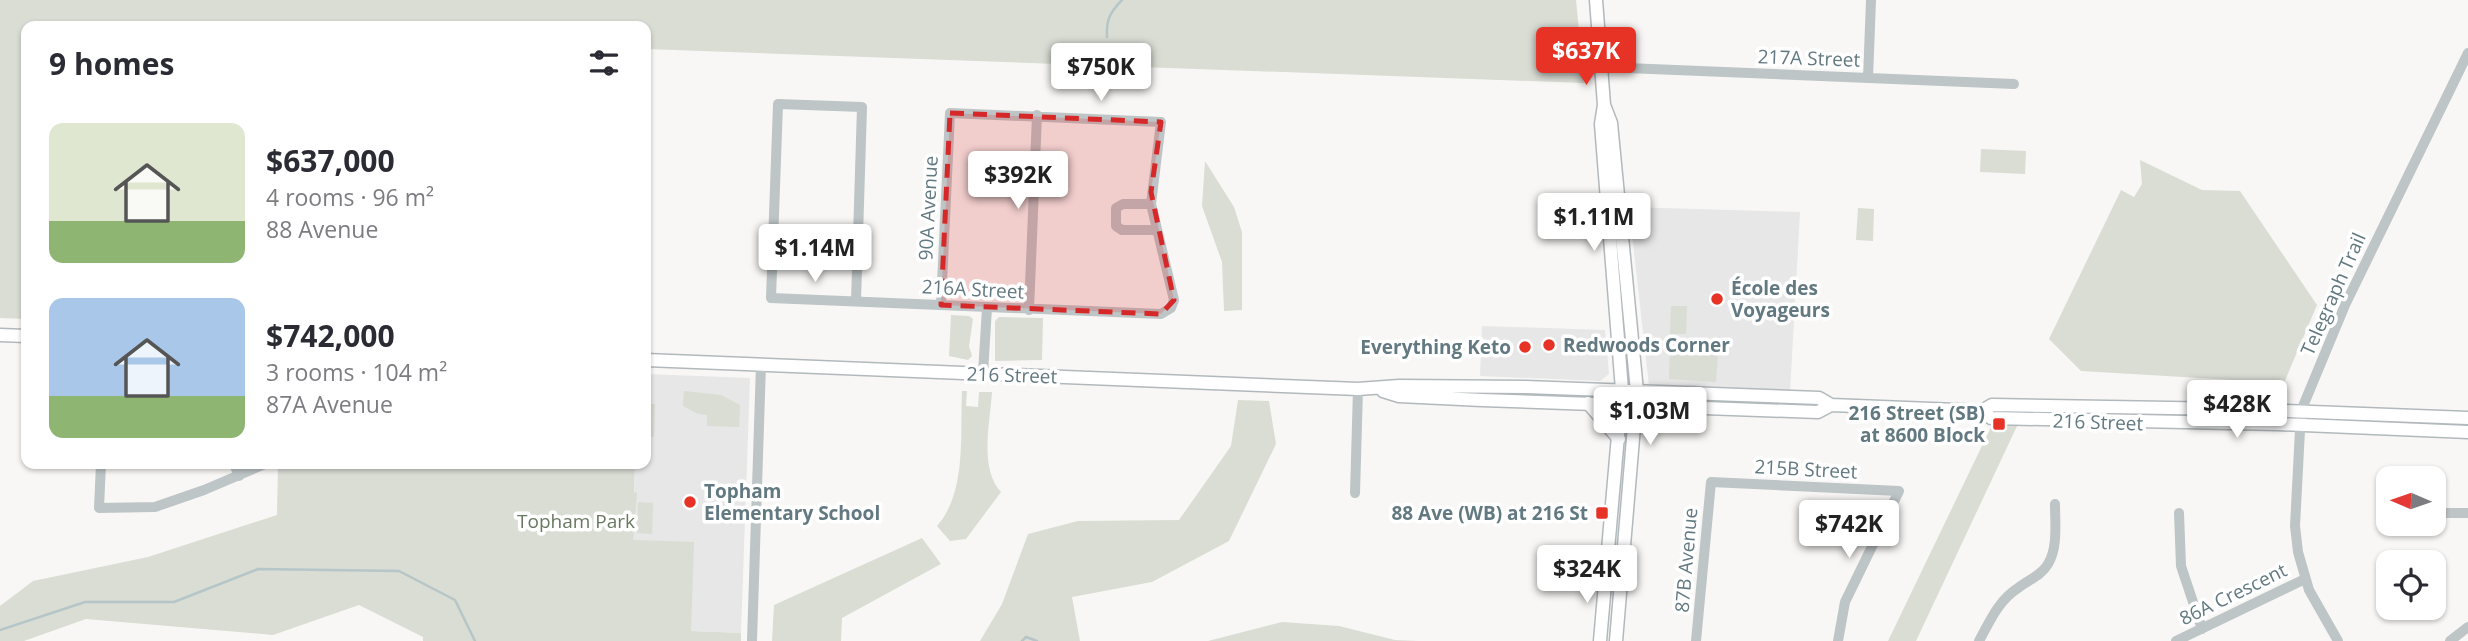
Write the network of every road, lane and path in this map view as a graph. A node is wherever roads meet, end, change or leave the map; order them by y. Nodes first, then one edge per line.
1 (1595, 0) edge
2 (1871, 0) edge
3 (2468, 53) edge
4 (1602, 67) junction
5 (1868, 78) junction
6 (2014, 84) dead end
7 (1604, 105) junction
8 (1037, 115) junction
9 (1152, 204) junction
10 (1157, 230) junction
11 (856, 301) junction
12 (941, 305) junction
13 (987, 308) junction
14 (1029, 310) junction
15 (0, 335) edge
16 (21, 336) edge
17 (651, 360) edge
18 (761, 364) junction
19 (983, 373) junction
20 (1358, 389) junction
21 (1379, 390) junction
22 (1637, 391) junction
23 (1622, 397) junction
24 (1588, 403) junction
25 (1637, 404) junction
26 (1831, 405) junction
27 (1982, 411) junction
28 (2301, 411) junction
29 (2468, 418) edge
30 (2299, 425) junction
31 (2468, 432) edge
32 (1619, 440) junction
33 (101, 469) edge
34 (236, 469) edge
35 (254, 469) edge
36 (239, 476) junction
37 (1711, 482) joint
38 (1355, 493) dead end
39 (2055, 504) dead end
40 (2179, 513) dead end
41 (2446, 513) edge
42 (2468, 513) edge
43 (2305, 579) junction
44 (2468, 627) edge
45 (2202, 629) junction
46 (752, 641) edge
47 (1600, 641) edge
48 (1616, 641) edge
49 (1696, 641) edge
50 (1838, 641) edge
51 (1979, 641) edge
52 (2176, 641) edge
53 (2338, 641) edge
54 (2450, 641) edge

1 - 4 main road
2 - 5 street
3 - 28 street, Telegraph Trail
4 - 5 street, 217A Street
4 - 7 main road
5 - 6 street, 217A Street
7 - 22 main road
7 - 23 main road
8 - 9 street
8 - 12 street, 90A Avenue
8 - 14 street
9 - 10 street
9 - 10 street
10 - 14 street, 216A Street
11 - 11 street, 216A Street
11 - 12 street, 216A Street
12 - 13 street, 216A Street
13 - 14 street, 216A Street
13 - 19 street
15 - 16 main road
17 - 18 main road, 216 Street
18 - 19 main road, 216 Street
18 - 46 street
19 - 20 main road, 216 Street
20 - 21 main road, 216 Street
20 - 38 street
21 - 23 main road, 216 Street
21 - 24 main road, 216 Street
22 - 23 main road, 216 Street
22 - 25 main road
22 - 26 main road, 216 Street
23 - 24 main road, 216 Street
23 - 25 main road, 216 Street
23 - 32 main road
24 - 32 main road
25 - 26 main road, 216 Street
25 - 48 main road
26 - 27 main road, 216 Street
27 - 28 main road, 216 Street
27 - 30 main road, 216 Street
28 - 29 main road, 216 Street
28 - 30 street, Telegraph Trail
30 - 31 main road, 216 Street
30 - 43 street, Telegraph Trail
32 - 47 main road
33 - 36 street
34 - 36 street
35 - 36 street
37 - 49 street, 87B Avenue
37 - 50 street, 215B Street
39 - 51 street
40 - 45 street
41 - 42 street
43 - 45 street, 86A Crescent
43 - 53 street, Telegraph Trail
44 - 54 street
45 - 52 street, 86A Crescent

